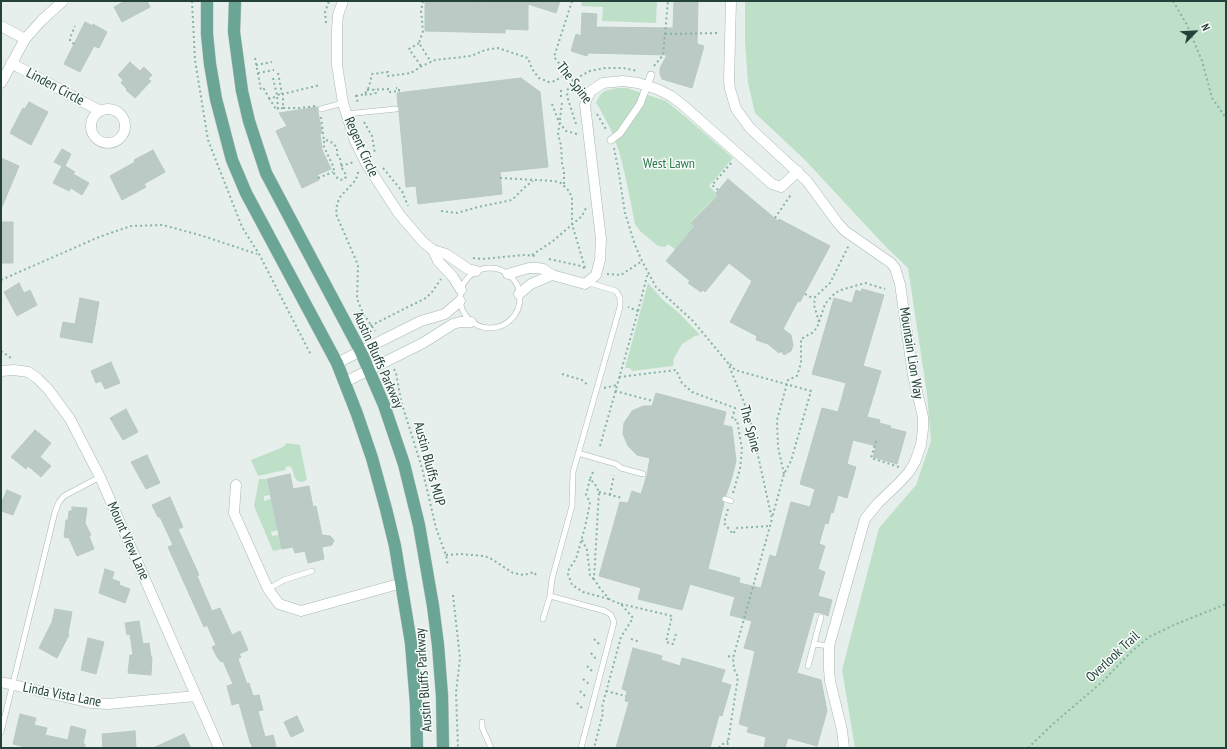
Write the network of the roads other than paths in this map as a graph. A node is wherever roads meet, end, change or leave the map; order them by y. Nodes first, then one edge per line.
1 (63, 1) edge
2 (207, 1) edge
3 (235, 1) edge
4 (343, 1) edge
5 (731, 1) edge
6 (1, 26) edge
7 (25, 39) junction
8 (11, 63) junction
9 (651, 76) road end
10 (1, 83) edge
11 (647, 86) junction
12 (347, 100) junction
13 (320, 109) road end
14 (396, 109) dead end
15 (100, 111) dead end
16 (346, 114) junction
17 (612, 140) road end
18 (798, 172) junction
19 (433, 250) junction
20 (476, 271) junction
21 (508, 274) junction
22 (552, 275) junction
23 (585, 284) junction
24 (461, 290) junction
25 (519, 294) junction
26 (460, 301) junction
27 (471, 322) junction
28 (361, 352) junction
29 (337, 363) junction
30 (369, 370) junction
31 (1, 371) edge
32 (345, 382) junction
33 (578, 453) junction
34 (643, 474) dead end
35 (100, 477) junction
36 (236, 485) dead end
37 (725, 499) dead end
38 (730, 501) road end
39 (312, 571) dead end
40 (402, 583) junction
41 (268, 589) junction
42 (550, 596) junction
43 (821, 617) dead end
44 (543, 619) dead end
45 (814, 644) junction
46 (829, 646) junction
47 (808, 666) dead end
48 (1, 682) edge
49 (12, 685) junction
50 (196, 696) junction
51 (482, 722) dead end
52 (1, 732) edge
53 (219, 748) edge
54 (417, 748) edge
55 (443, 748) edge
56 (491, 748) edge
57 (581, 748) edge
58 (844, 748) edge

1 - 7 street
2 - 29 main road, Austin Bluffs Parkway
3 - 28 main road, Austin Bluffs Parkway
4 - 12 street, Regent Circle
5 - 18 street, Mountain Lion Way
6 - 7 street
7 - 8 street
8 - 10 street
8 - 15 street, Linden Circle
9 - 11 street
11 - 17 street
11 - 18 street
11 - 23 street
12 - 13 lane
12 - 16 street, Regent Circle
14 - 16 lane
16 - 19 street, Regent Circle
18 - 46 street, Mountain Lion Way
19 - 20 street, Regent Circle
19 - 24 street, Regent Circle
20 - 21 lane, Regent Circle
20 - 24 lane
21 - 22 street
21 - 25 lane
22 - 23 street
22 - 25 street
23 - 33 lane
24 - 26 lane
25 - 27 lane
26 - 27 lane
26 - 28 street
27 - 30 street
28 - 29 street
28 - 30 main road, Austin Bluffs Parkway
29 - 32 main road, Austin Bluffs Parkway
30 - 32 street
30 - 55 main road, Austin Bluffs Parkway
31 - 35 street, Mount View Lane
32 - 40 main road, Austin Bluffs Parkway
33 - 34 lane
33 - 42 lane
35 - 49 lane
35 - 50 street, Mount View Lane
36 - 41 street
37 - 38 lane
39 - 41 lane
40 - 41 street
40 - 54 main road, Austin Bluffs Parkway
42 - 44 lane
42 - 57 lane
43 - 45 lane
45 - 46 lane
45 - 47 lane
46 - 58 street, Mountain Lion Way
48 - 49 street, Linda Vista Lane
49 - 50 street, Linda Vista Lane
49 - 52 lane
50 - 53 street, Mount View Lane
51 - 56 lane

